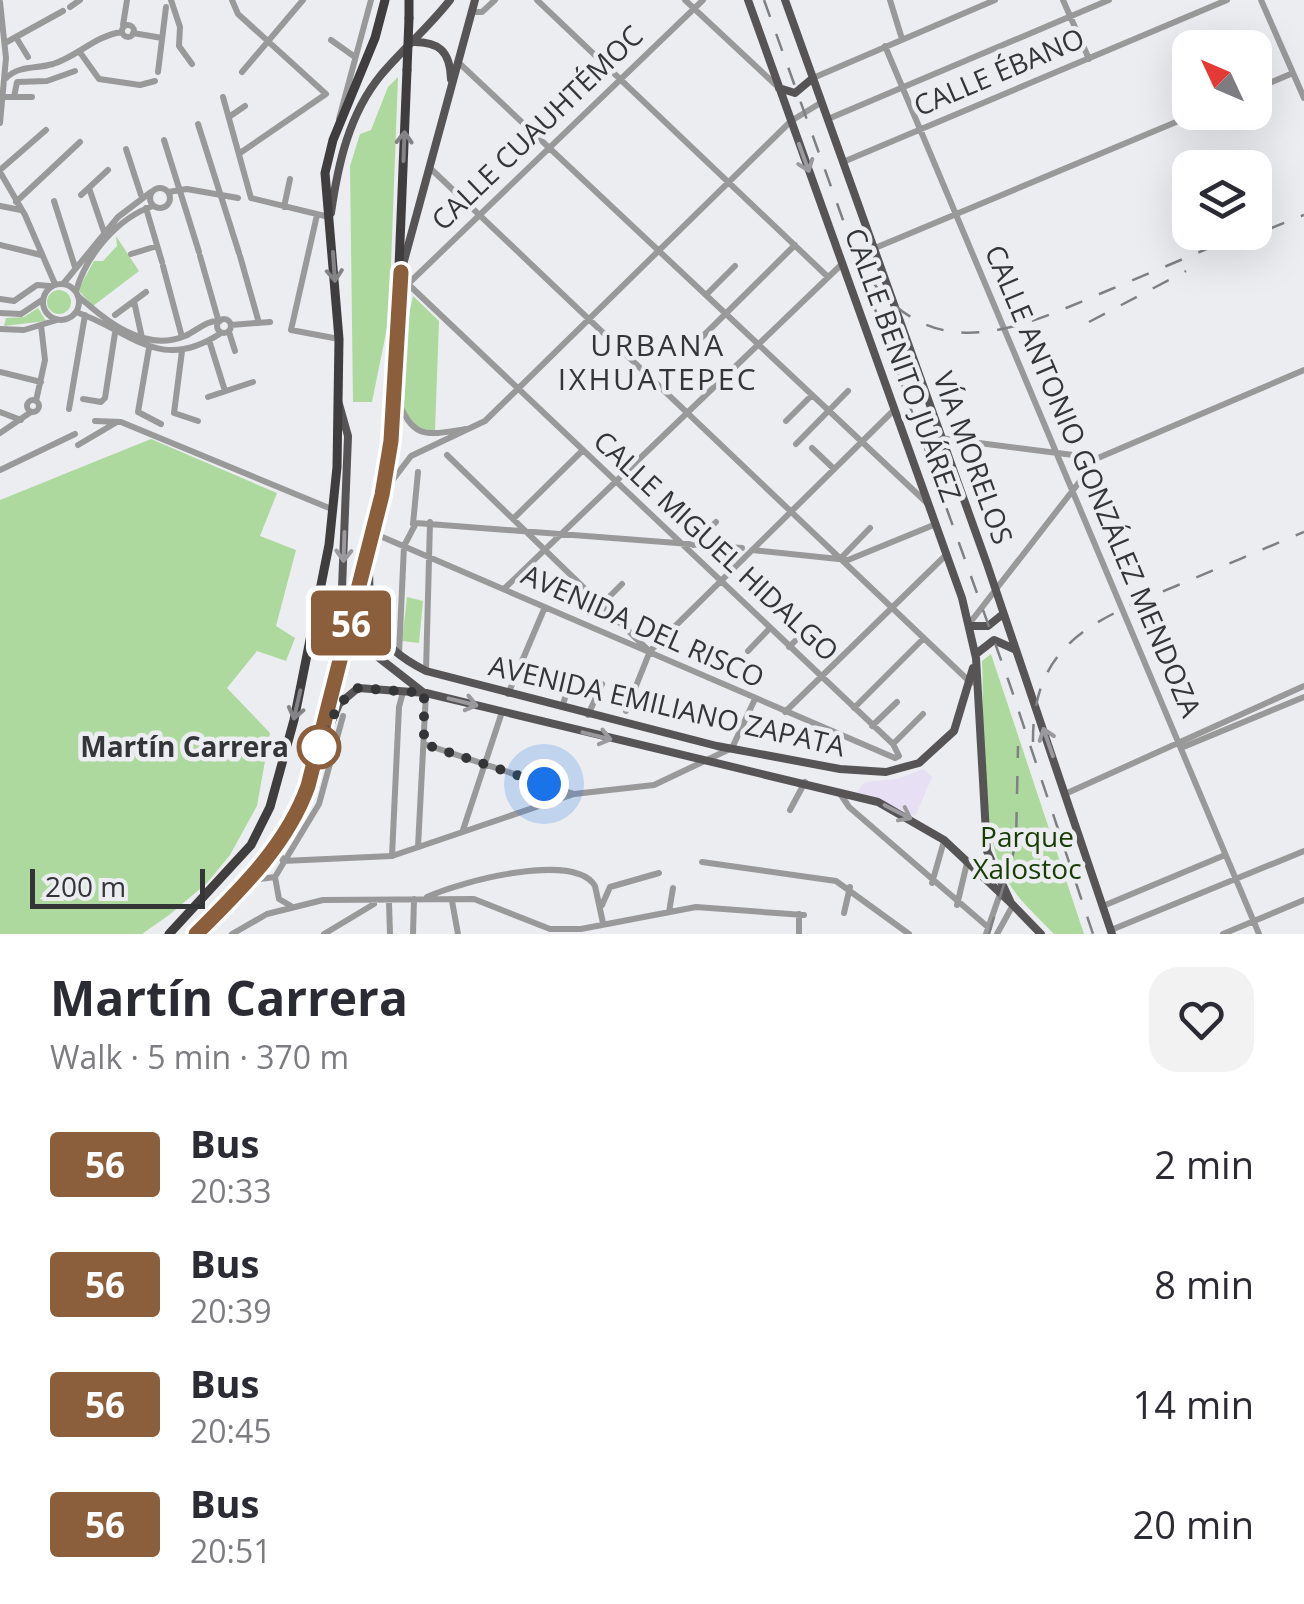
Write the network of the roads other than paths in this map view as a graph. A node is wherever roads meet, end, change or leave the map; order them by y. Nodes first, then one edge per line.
1 (8, 0) edge
2 (80, 0) edge
3 (127, 0) edge
4 (232, 0) edge
5 (304, 0) edge
6 (371, 0) edge
7 (385, 0) edge
8 (409, 0) edge
9 (450, 0) edge
10 (474, 0) edge
11 (496, 0) edge
12 (537, 0) edge
13 (684, 0) edge
14 (703, 0) edge
15 (748, 0) edge
16 (785, 0) edge
17 (890, 0) edge
18 (995, 0) edge
19 (1063, 0) edge
20 (1108, 0) edge
21 (1227, 0) edge
22 (1261, 0) edge
23 (0, 3) edge
24 (168, 4) edge
25 (694, 9) junction
26 (471, 12) junction
27 (1070, 16) junction
28 (122, 29) junction
29 (162, 38) junction
30 (902, 39) junction
31 (17, 40) junction
32 (332, 40) dead end
33 (268, 41) junction
34 (411, 42) junction
35 (5, 44) junction
36 (885, 46) junction
37 (79, 51) junction
38 (28, 57) dead end
39 (6, 58) junction
40 (355, 58) junction
41 (1089, 59) junction
42 (458, 62) junction
43 (192, 64) dead end
44 (23, 68) junction
45 (75, 70) dead end
46 (158, 72) dead end
47 (242, 72) dead end
48 (1293, 73) junction
49 (6, 78) junction
50 (812, 78) junction
51 (622, 80) junction
52 (155, 81) dead end
53 (1272, 82) edge
54 (451, 88) junction
55 (778, 88) junction
56 (903, 88) junction
57 (4, 97) junction
58 (14, 97) junction
59 (224, 97) dead end
60 (32, 98) dead end
61 (1304, 98) edge
62 (822, 102) junction
63 (245, 106) dead end
64 (229, 117) junction
65 (828, 119) junction
66 (791, 122) junction
67 (0, 123) edge
68 (198, 124) dead end
69 (1172, 124) edge
70 (337, 127) junction
71 (921, 129) junction
72 (46, 130) dead end
73 (164, 140) dead end
74 (80, 142) dead end
75 (552, 147) junction
76 (126, 150) dead end
77 (240, 153) junction
78 (843, 162) junction
79 (429, 168) junction
80 (108, 170) dead end
81 (0, 171) edge
82 (290, 179) dead end
83 (729, 182) junction
84 (89, 188) junction
85 (180, 189) junction
86 (151, 192) junction
87 (168, 192) junction
88 (81, 195) dead end
89 (222, 195) junction
90 (142, 196) junction
91 (238, 198) dead end
92 (54, 201) dead end
93 (16, 202) junction
94 (0, 206) edge
95 (149, 207) junction
96 (284, 207) junction
97 (22, 211) junction
98 (956, 214) junction
99 (317, 215) junction
100 (478, 215) junction
101 (330, 217) junction
102 (104, 232) junction
103 (795, 245) junction
104 (0, 246) edge
105 (157, 246) junction
106 (875, 248) junction
107 (660, 252) junction
108 (131, 254) dead end
109 (42, 256) junction
110 (842, 263) junction
111 (736, 266) dead end
112 (76, 267) junction
113 (401, 272) junction
114 (828, 277) junction
115 (404, 284) junction
116 (56, 285) junction
117 (146, 292) dead end
118 (77, 294) junction
119 (706, 295) junction
120 (0, 299) edge
121 (43, 299) junction
122 (134, 301) junction
123 (76, 312) junction
124 (4, 314) edge
125 (726, 314) junction
126 (85, 315) junction
127 (116, 315) dead end
128 (56, 320) junction
129 (219, 320) junction
130 (588, 320) junction
131 (105, 322) junction
132 (260, 322) junction
133 (270, 322) dead end
134 (42, 325) junction
135 (1, 329) edge
136 (227, 330) junction
137 (115, 333) junction
138 (142, 338) junction
139 (178, 338) junction
140 (339, 339) junction
141 (209, 340) junction
142 (758, 345) junction
143 (693, 346) dead end
144 (149, 348) junction
145 (179, 350) junction
146 (235, 352) dead end
147 (1304, 370) edge
148 (0, 372) edge
149 (42, 382) junction
150 (253, 382) dead end
151 (520, 388) junction
152 (225, 391) junction
153 (848, 392) dead end
154 (395, 394) junction
155 (812, 395) junction
156 (208, 397) dead end
157 (84, 399) dead end
158 (338, 401) junction
159 (69, 409) dead end
160 (894, 410) junction
161 (828, 411) junction
162 (0, 412) edge
163 (688, 413) junction
164 (21, 420) junction
165 (786, 420) dead end
166 (198, 421) dead end
167 (95, 422) dead end
168 (117, 422) junction
169 (160, 424) dead end
170 (472, 428) junction
171 (0, 433) edge
172 (75, 434) dead end
173 (940, 438) junction
174 (860, 442) junction
175 (796, 444) dead end
176 (78, 446) dead end
177 (812, 448) dead end
178 (583, 450) junction
179 (1058, 452) junction
180 (447, 455) dead end
181 (1098, 458) junction
182 (834, 469) junction
183 (0, 470) edge
184 (418, 472) dead end
185 (616, 482) junction
186 (1072, 490) junction
187 (382, 495) junction
188 (928, 504) junction
189 (334, 510) junction
190 (791, 511) junction
191 (513, 520) junction
192 (430, 522) junction
193 (716, 522) dead end
194 (936, 524) junction
195 (413, 525) junction
196 (870, 528) dead end
197 (522, 529) junction
198 (373, 533) junction
199 (564, 533) junction
200 (680, 542) junction
201 (693, 544) junction
202 (404, 546) junction
203 (746, 548) junction
204 (545, 550) junction
205 (368, 552) junction
206 (947, 554) junction
207 (430, 558) junction
208 (840, 559) junction
209 (720, 580) junction
210 (622, 584) dead end
211 (504, 589) junction
212 (996, 592) junction
213 (602, 604) junction
214 (546, 607) junction
215 (892, 608) junction
216 (1003, 614) junction
217 (969, 625) junction
218 (770, 628) junction
219 (802, 635) dead end
220 (924, 638) junction
221 (790, 647) junction
222 (1014, 650) junction
223 (650, 651) junction
224 (748, 651) dead end
225 (399, 655) junction
226 (976, 658) junction
227 (426, 671) junction
228 (822, 676) junction
229 (571, 680) dead end
230 (973, 682) junction
231 (602, 684) dead end
232 (1304, 686) edge
233 (404, 692) junction
234 (425, 693) junction
235 (508, 695) junction
236 (1304, 697) edge
237 (755, 700) junction
238 (897, 702) dead end
239 (562, 708) junction
240 (854, 708) junction
241 (626, 711) dead end
242 (502, 712) junction
243 (785, 712) junction
244 (923, 714) dead end
245 (588, 715) junction
246 (342, 716) dead end
247 (872, 726) junction
248 (424, 744) junction
249 (708, 744) junction
250 (893, 744) junction
251 (1178, 746) junction
252 (732, 748) junction
253 (703, 760) junction
254 (316, 761) junction
255 (485, 764) junction
256 (804, 782) junction
257 (838, 790) junction
258 (574, 794) junction
259 (1065, 794) junction
260 (790, 810) dead end
261 (462, 832) junction
262 (944, 840) junction
263 (276, 846) junction
264 (418, 847) junction
265 (1304, 851) edge
266 (1225, 855) junction
267 (392, 856) junction
268 (283, 860) junction
269 (968, 861) junction
270 (702, 862) dead end
271 (659, 873) dead end
272 (490, 876) dead end
273 (275, 878) junction
274 (1236, 880) junction
275 (932, 883) junction
276 (1002, 884) junction
277 (674, 888) dead end
278 (850, 888) junction
279 (1000, 895) junction
280 (426, 897) junction
281 (414, 899) junction
282 (343, 900) junction
283 (1304, 900) edge
284 (452, 901) junction
285 (377, 902) junction
286 (389, 902) junction
287 (1012, 904) junction
288 (957, 905) junction
289 (291, 906) junction
290 (602, 906) junction
291 (1103, 906) junction
292 (219, 911) junction
293 (669, 912) junction
294 (844, 913) dead end
295 (345, 918) junction
296 (1254, 921) junction
297 (603, 923) junction
298 (985, 931) edge
299 (566, 932) edge
300 (1112, 932) edge
301 (169, 934) edge
302 (196, 934) edge
303 (232, 934) edge
304 (324, 934) edge
305 (390, 934) edge
306 (413, 934) edge
307 (458, 934) edge
308 (798, 934) edge
309 (909, 934) edge
310 (997, 934) edge
311 (1041, 934) edge
312 (1223, 934) edge
313 (1258, 934) edge

1 - 23 street
2 - 31 street
3 - 28 street
4 - 33 street
5 - 33 street
6 - 40 street
7 - 70 highway
113 -> 8 highway, bridge
9 - 34 main road
10 - 26 main road
11 - 26 street
12 - 51 street
13 - 25 street
14 - 25 street, CALLE CUAUHTÉMOC
15 - 55 main road, CALLE BENITO JUÁREZ
16 - 50 main road, VÍA MORELOS
17 - 30 street
18 - 30 street
19 - 27 street
20 - 27 street
21 - 41 street, CALLE ÉBANO
22 - 48 street
23 - 35 street
24 - 29 street
24 - 43 street
25 - 51 street, CALLE CUAUHTÉMOC
25 - 55 street
26 - 42 main road
27 - 41 street
27 - 56 street
28 - 29 street
28 - 37 street
29 - 46 street
30 - 36 street
31 - 35 street
31 - 38 street
32 - 40 street
33 - 47 street
33 - 77 street
34 - 54 main road
34 - 101 main road
35 - 39 street
36 - 50 street
36 - 56 street, CALLE ANTONIO GONZÁLEZ MENDOZA
37 - 44 street
37 - 52 street
39 - 44 street
39 - 49 street
40 - 70 street
41 - 71 street, CALLE ÉBANO
42 - 54 main road
42 - 75 street
44 - 49 street
45 - 58 street
48 - 53 street
48 - 61 street
49 - 57 street
50 - 55 main road
50 - 62 main road, VÍA MORELOS
51 - 75 street, CALLE CUAUHTÉMOC
51 - 83 street
54 - 79 main road
55 - 66 main road, CALLE BENITO JUÁREZ
56 - 65 street
56 - 71 street, CALLE ANTONIO GONZÁLEZ MENDOZA
57 - 58 street
57 - 67 street
58 - 60 street
59 - 64 street
62 - 65 main road, VÍA MORELOS
62 - 66 street
63 - 64 street
64 - 77 street
65 - 78 main road, VÍA MORELOS
66 - 83 street
66 -> 110 main road, CALLE BENITO JUÁREZ
68 - 89 street
69 - 98 street
70 - 101 highway
71 - 78 street, CALLE ÉBANO
71 - 98 street, CALLE ANTONIO GONZÁLEZ MENDOZA
72 - 81 street
73 - 85 street
74 - 93 street
75 - 100 street, CALLE CUAUHTÉMOC
75 - 107 street
76 - 90 street
77 - 96 street
78 - 106 main road, VÍA MORELOS
79 - 100 street
79 - 113 main road
80 - 84 street
81 - 93 street
82 - 96 street
83 - 103 street
83 - 107 street
84 - 88 street
84 - 102 street
85 - 87 street
85 - 89 street
85 - 129 street
86 - 87 street
86 - 90 street
86 - 95 street
87 - 95 street
89 - 91 street
89 - 132 street
90 - 102 street
92 - 112 street
93 - 97 street
94 - 97 street
95 - 105 street
95 - 118 street
96 - 99 street
97 - 109 street
98 - 106 street
98 - 179 street, CALLE ANTONIO GONZÁLEZ MENDOZA
99 - 101 street
99 - 140 street
100 - 115 street, CALLE CUAUHTÉMOC
100 - 130 street
101 -> 140 highway
102 - 112 street
103 - 114 street
103 - 125 street
104 - 109 street
105 - 108 street
105 - 139 street
106 - 173 main road, VÍA MORELOS
107 - 119 street
107 - 130 street
109 - 116 street
110 - 114 street
110 - 160 main road, CALLE BENITO JUÁREZ
111 - 119 street
112 - 116 street
113 - 115 highway
114 - 142 street
115 - 151 street, CALLE MIGUEL HIDALGO
115 - 154 highway
116 - 118 street
116 - 120 street
116 - 121 street
117 - 122 street
118 - 123 street
118 - 131 street
119 - 125 street
121 - 124 street
121 - 128 street
122 - 127 street
122 - 138 street
123 - 126 street
123 - 128 street
124 - 135 street
125 - 142 street
125 - 143 street
126 - 131 street
126 - 159 street
128 - 134 street
129 - 136 street
129 - 139 street
130 - 151 street
130 - 163 street
131 - 137 street
131 - 138 street
132 - 133 street
132 - 136 street
134 - 135 street
134 - 149 street
136 - 141 street
136 - 146 street
137 - 144 street
137 - 157 street
138 - 139 street
139 - 145 street
140 - 158 highway
141 - 145 street
141 - 152 street
142 - 155 street
142 - 163 street
144 - 145 street
144 - 169 street
145 - 166 street
147 - 181 street
148 - 149 street
149 - 164 street
150 - 152 street
151 - 170 street
151 - 178 street, CALLE MIGUEL HIDALGO
152 - 156 street
153 - 161 street
154 - 170 street
154 - 187 highway
155 - 161 street
155 - 165 street
158 - 189 highway
158 -> 234 main road, bridge
160 - 174 street
160 - 188 main road, CALLE BENITO JUÁREZ
161 - 174 street
161 - 175 street
162 - 164 street
163 - 185 street
163 - 190 street
164 - 171 street
167 - 168 street
168 - 176 street
168 - 189 street
170 - 187 street
172 - 183 street
173 - 179 street
173 - 212 main road, VÍA MORELOS
174 - 182 street
174 - 188 street
177 - 182 street
178 - 185 street, CALLE MIGUEL HIDALGO
178 - 191 street
179 - 181 street
179 - 186 street, CALLE ANTONIO GONZÁLEZ MENDOZA
180 - 191 street
181 - 186 street
182 - 190 street
184 - 195 street
185 - 199 street
185 - 200 street, CALLE MIGUEL HIDALGO
186 - 212 street
186 - 251 street, CALLE ANTONIO GONZÁLEZ MENDOZA
187 - 198 highway
188 - 194 main road, CALLE BENITO JUÁREZ
189 -> 301 highway
190 - 203 street
190 - 208 street
191 - 197 street
192 - 195 street
192 - 197 street
192 - 207 street
193 - 201 street
194 - 206 main road, CALLE BENITO JUÁREZ
194 - 208 street
195 - 202 street
196 - 208 street
197 - 199 street
197 - 204 street
198 - 202 street, AVENIDA DEL RISCO
198 - 205 highway
199 - 200 street
199 - 204 street
200 - 201 street
200 - 209 street, CALLE MIGUEL HIDALGO
201 - 203 street
202 - 207 street, AVENIDA DEL RISCO
202 - 225 street
203 - 208 street
203 - 209 street
204 - 211 street
204 - 213 street
205 - 225 main road, AVENIDA EMILIANO ZAPATA
205 - 254 highway
206 - 215 street
206 - 217 main road, CALLE BENITO JUÁREZ
207 - 211 street, AVENIDA DEL RISCO
207 - 227 street
208 - 215 street
209 - 218 street, CALLE MIGUEL HIDALGO
209 - 223 street
210 - 213 street
211 - 214 street, AVENIDA DEL RISCO
212 - 216 main road, VÍA MORELOS
212 - 217 street
213 - 223 street
214 - 223 street, AVENIDA DEL RISCO
214 - 235 street
215 - 220 street
215 - 228 street
216 - 217 main road
216 - 222 main road, VÍA MORELOS
217 - 226 main road
218 - 221 street, CALLE MIGUEL HIDALGO
218 - 224 street
219 - 221 street
220 - 230 street
220 - 240 street
221 - 228 street, CALLE MIGUEL HIDALGO
222 - 226 main road
259 -> 222 main road, VÍA MORELOS
223 - 237 street, AVENIDA DEL RISCO
223 - 241 street
225 - 227 main road, AVENIDA EMILIANO ZAPATA
226 - 230 main road, AVENIDA EMILIANO ZAPATA
227 - 235 main road, AVENIDA EMILIANO ZAPATA
228 - 240 street, CALLE MIGUEL HIDALGO
228 - 243 street
229 - 239 street
230 - 252 main road, AVENIDA EMILIANO ZAPATA
230 - 276 main road
231 - 245 street
232 - 251 street
233 - 234 main road
233 - 254 main road
233 - 267 street
234 -> 242 main road, AVENIDA EMILIANO ZAPATA
234 - 248 street
235 - 239 main road, AVENIDA EMILIANO ZAPATA
236 - 251 street
237 - 243 street, AVENIDA DEL RISCO
237 - 252 street
238 - 247 street
239 - 245 main road, AVENIDA EMILIANO ZAPATA
240 - 247 street, CALLE MIGUEL HIDALGO
242 -> 253 main road, AVENIDA EMILIANO ZAPATA
242 - 255 street
243 - 250 street, AVENIDA DEL RISCO
244 - 250 street
245 - 249 main road, AVENIDA EMILIANO ZAPATA
246 - 268 street
247 - 250 street, CALLE MIGUEL HIDALGO
248 - 255 street
248 - 264 street
249 - 252 main road, AVENIDA EMILIANO ZAPATA
249 - 253 street
251 - 259 street
251 - 266 street, CALLE ANTONIO GONZÁLEZ MENDOZA
252 - 253 street
253 - 256 main road, AVENIDA EMILIANO ZAPATA
253 - 258 street
254 - 263 highway
255 - 258 street
255 - 261 street
256 - 257 main road, AVENIDA EMILIANO ZAPATA
256 - 260 street
257 -> 262 main road, AVENIDA EMILIANO ZAPATA
257 - 275 street
258 - 261 street
259 - 291 main road, VÍA MORELOS
261 - 264 street
262 - 269 main road, AVENIDA EMILIANO ZAPATA
262 - 275 street
263 - 268 street
263 - 292 highway
264 - 267 street
265 - 274 street
266 - 274 street, CALLE ANTONIO GONZÁLEZ MENDOZA
266 - 291 street
267 - 268 street
268 - 273 street
269 - 279 main road, AVENIDA EMILIANO ZAPATA
269 - 288 street
270 - 278 street
271 - 290 street
272 - 281 street
273 - 289 street
273 - 292 street
274 - 296 street, CALLE ANTONIO GONZÁLEZ MENDOZA
274 - 300 street
275 - 288 street
276 - 279 street
276 - 287 main road
277 - 293 street
278 - 294 street
278 - 309 street
279 - 287 main road, AVENIDA EMILIANO ZAPATA
279 - 298 street
280 - 281 street
280 - 284 street
280 - 290 street
281 - 286 street
281 - 306 street
282 - 285 street
282 - 289 street
282 - 295 street
283 - 296 street
284 - 299 street
284 - 307 street
285 - 286 street
285 - 295 street
286 - 305 street
287 - 310 street
287 - 311 main road
288 - 298 street
289 - 303 street
290 - 297 street
291 - 300 main road, VÍA MORELOS
292 - 302 highway
293 - 297 street
293 - 308 street
295 - 304 street
296 - 312 street
296 - 313 street, CALLE ANTONIO GONZÁLEZ MENDOZA
297 - 299 street

